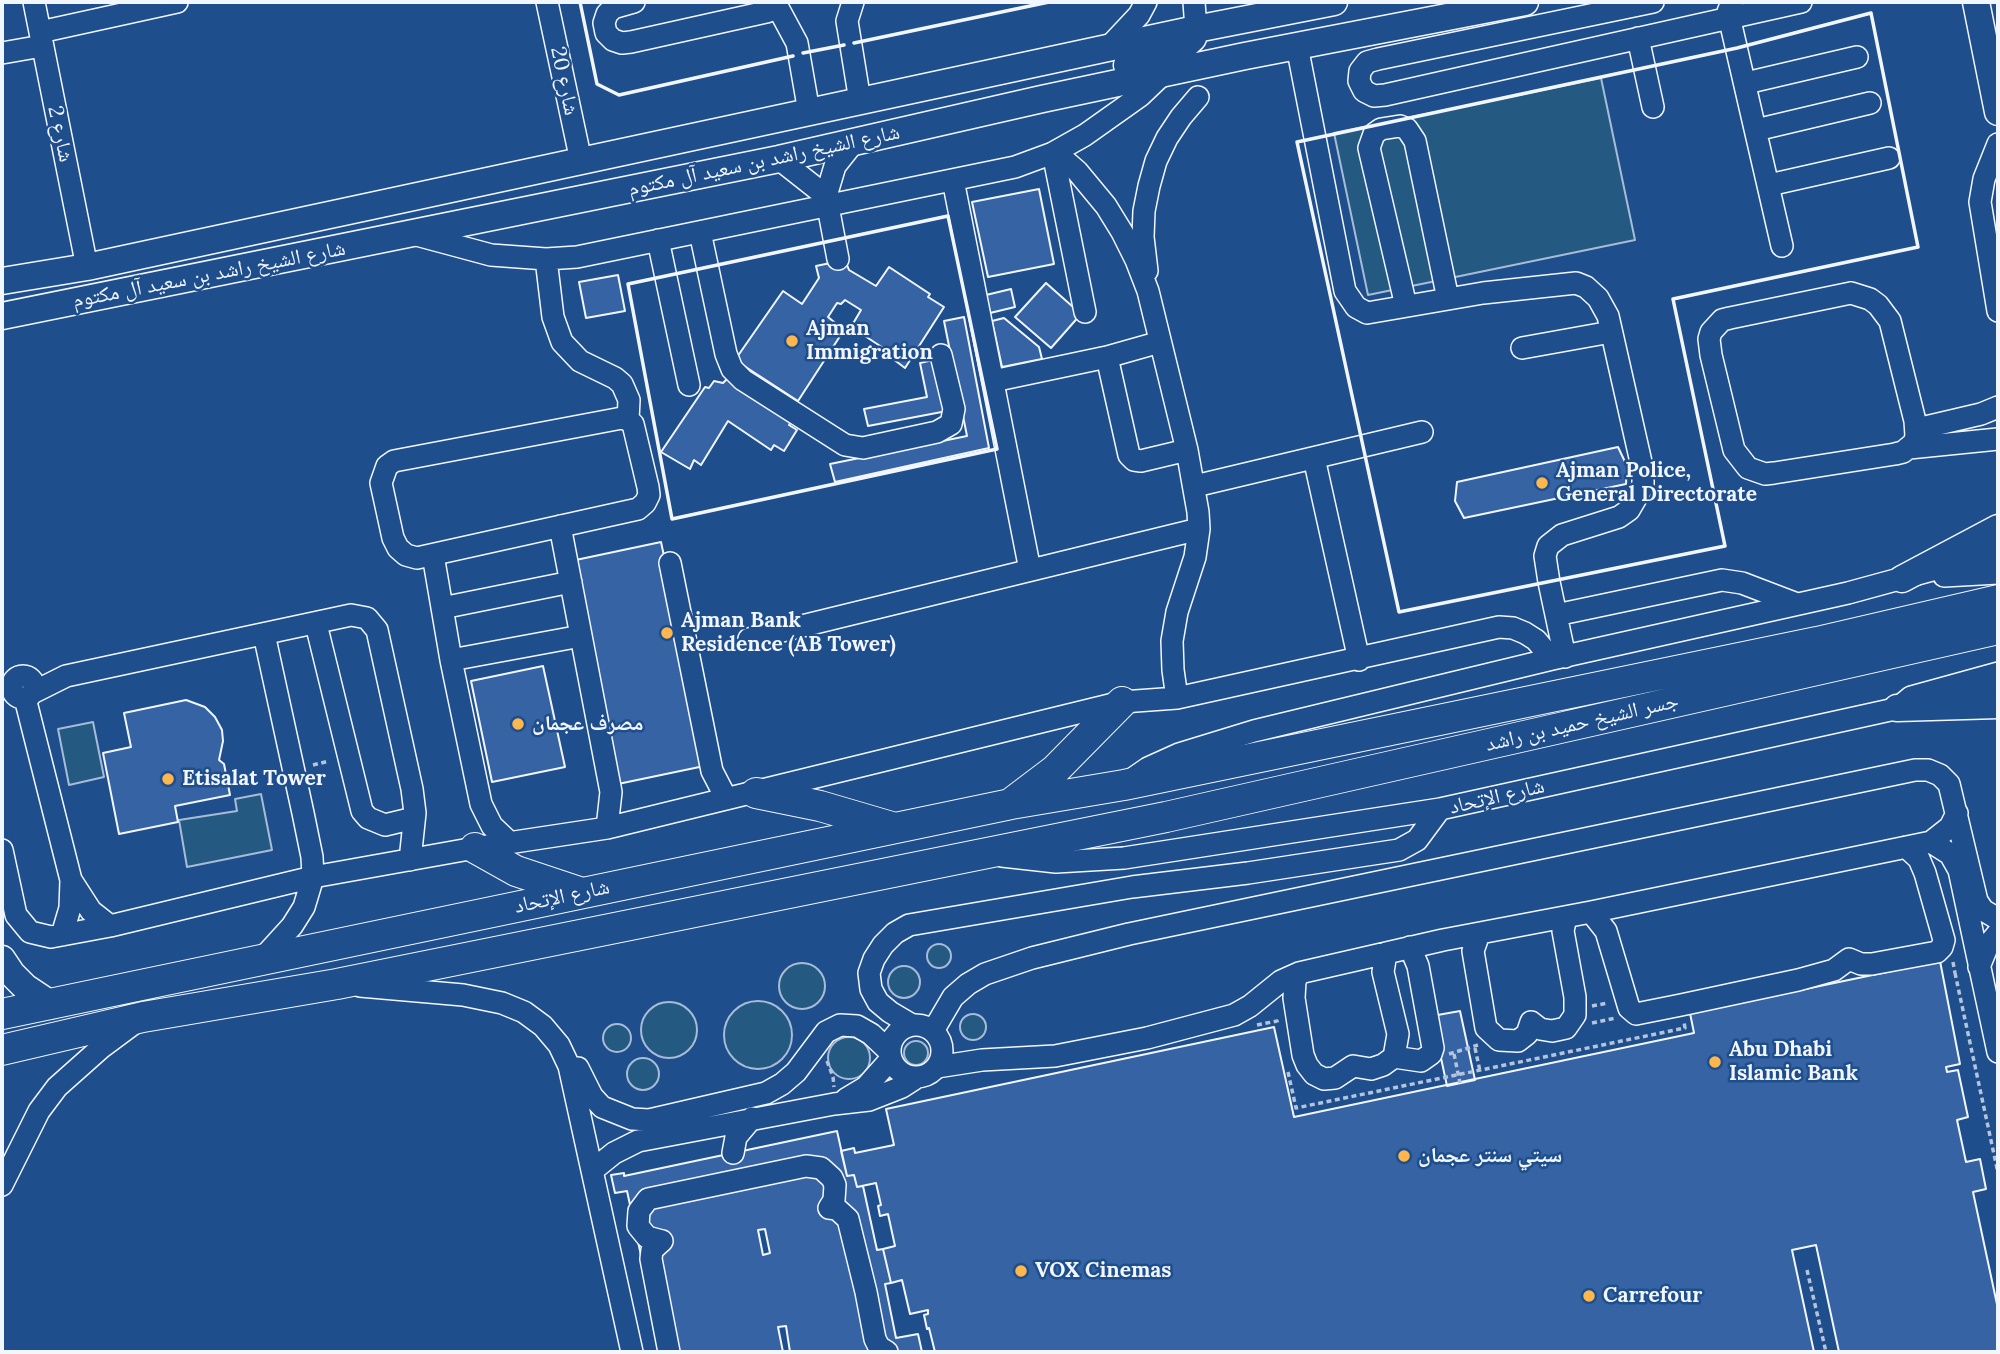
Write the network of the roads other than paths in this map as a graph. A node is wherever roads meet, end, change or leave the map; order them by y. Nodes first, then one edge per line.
1 (34, 2) edge
2 (177, 2) edge
3 (547, 2) edge
4 (634, 2) edge
5 (853, 2) edge
6 (1146, 2) edge
7 (1194, 2) edge
8 (1248, 2) edge
9 (1334, 2) edge
10 (1525, 2) edge
11 (1653, 2) edge
12 (1801, 2) edge
13 (1962, 2) edge
14 (1976, 2) edge
15 (777, 3) edge
16 (1726, 8) edge
17 (1293, 10) junction
18 (1196, 29) junction
19 (1981, 29) junction
20 (1638, 38) junction
21 (41, 39) junction
22 (1297, 46) junction
23 (1110, 47) junction
24 (2, 53) edge
25 (1857, 57) dead end
26 (1162, 75) junction
27 (1745, 83) junction
28 (1198, 97) dead end
29 (1042, 99) junction
30 (860, 101) junction
31 (1870, 103) dead end
32 (1653, 107) dead end
33 (809, 112) junction
34 (1998, 112) edge
35 (1756, 130) junction
36 (1086, 135) junction
37 (854, 142) junction
38 (1998, 144) edge
39 (1054, 152) junction
40 (1889, 158) dead end
41 (779, 159) junction
42 (581, 161) junction
43 (953, 180) junction
44 (1087, 182) junction
45 (1769, 185) junction
46 (827, 201) junction
47 (700, 232) junction
48 (413, 234) junction
49 (659, 240) junction
50 (1782, 247) dead end
51 (547, 259) junction
52 (838, 259) dead end
53 (87, 267) junction
54 (2, 281) edge
55 (1148, 290) junction
56 (1448, 299) junction
57 (1406, 306) junction
58 (1998, 311) edge
59 (1085, 312) dead end
60 (2, 316) edge
61 (1611, 331) junction
62 (1160, 342) junction
63 (1522, 348) dead end
64 (941, 355) dead end
65 (1107, 357) junction
66 (993, 381) junction
67 (689, 385) dead end
68 (1998, 407) edge
69 (628, 420) junction
70 (1422, 432) dead end
71 (1913, 438) junction
72 (1998, 439) edge
73 (1187, 450) junction
74 (1314, 458) junction
75 (1195, 486) junction
76 (560, 526) junction
77 (1998, 528) edge
78 (1199, 529) junction
79 (1998, 552) edge
80 (433, 555) junction
81 (670, 563) dead end
82 (1030, 570) junction
83 (1998, 573) edge
84 (1902, 579) junction
85 (571, 582) junction
86 (1998, 600) edge
87 (1797, 604) junction
88 (442, 608) junction
89 (1556, 615) junction
90 (316, 624) junction
91 (1998, 629) edge
92 (264, 635) junction
93 (581, 636) junction
94 (749, 639) dead end
95 (1559, 658) junction
96 (451, 660) junction
97 (1359, 660) junction
98 (1998, 673) edge
99 (17, 690) edge
100 (1998, 691) edge
101 (1177, 698) junction
102 (1122, 702) junction
103 (1998, 705) edge
104 (1897, 708) junction
105 (1177, 774) joint
106 (1124, 785) junction
107 (756, 793) junction
108 (726, 798) junction
109 (1011, 804) junction
110 (1440, 809) junction
111 (1957, 813) junction
112 (1166, 817) joint
113 (414, 821) junction
114 (607, 828) junction
115 (899, 829) junction
116 (1931, 842) junction
117 (510, 843) junction
118 (1906, 847) junction
119 (475, 848) junction
120 (2, 850) edge
121 (990, 854) junction
122 (419, 858) junction
123 (313, 877) junction
124 (71, 880) junction
125 (583, 893) junction
126 (1591, 912) junction
127 (1566, 917) junction
128 (1998, 919) edge
129 (110, 926) junction
130 (1998, 933) edge
131 (1479, 934) junction
132 (62, 935) junction
133 (1410, 947) junction
134 (1386, 953) junction
135 (2, 959) edge
136 (261, 960) junction
137 (1979, 967) junction
138 (1299, 973) junction
139 (337, 984) junction
140 (52, 1005) junction
141 (2, 1014) edge
142 (143, 1017) junction
143 (912, 1025) junction
144 (933, 1031) junction
145 (559, 1045) junction
146 (2, 1050) edge
147 (1998, 1052) edge
148 (890, 1055) junction
149 (1394, 1057) junction
150 (937, 1067) junction
151 (916, 1078) junction
152 (834, 1104) junction
153 (752, 1118) junction
154 (705, 1128) junction
155 (593, 1170) junction
156 (2, 1185) edge
157 (632, 1352) edge
158 (669, 1352) edge
159 (887, 1352) edge

1 - 21 street, شارع 2
2 - 21 street
3 - 42 street, شارع 20
4 - 15 street
5 - 30 street
6 - 23 street
7 - 18 street
8 - 17 main road
9 - 17 main road, شارع الشيخ راشد بن سعيد آل مكتوم
10 - 22 main road, شارع الشيخ راشد بن سعيد آل مكتوم
11 - 20 street
12 - 16 street
13 - 19 main road
14 - 19 main road
15 - 33 street
16 - 20 street
16 - 27 street
17 - 18 main road, شارع الشيخ راشد بن سعيد آل مكتوم
18 - 23 main road, شارع الشيخ راشد بن سعيد آل مكتوم
18 - 29 main road
19 - 34 main road
20 - 32 street
21 - 24 street
21 - 53 street, شارع 2
22 - 26 main road, شارع الشيخ راشد بن سعيد آل مكتوم
22 - 57 street
23 - 30 main road, شارع الشيخ راشد بن سعيد آل مكتوم
25 - 27 street
26 - 29 main road, شارع الشيخ راشد بن سعيد آل مكتوم
26 - 36 street
27 - 35 street
28 - 55 street
29 - 37 main road, شارع الشيخ راشد بن سعيد آل مكتوم
30 - 33 main road, شارع الشيخ راشد بن سعيد آل مكتوم
31 - 35 street
33 - 42 main road, شارع الشيخ راشد بن سعيد آل مكتوم
35 - 45 street
36 - 39 street
36 - 44 street
37 - 41 main road, شارع الشيخ راشد بن سعيد آل مكتوم
37 - 46 street
38 - 58 street
39 - 43 street
39 - 44 street
39 - 59 street
40 - 45 street
41 - 46 street
41 - 48 main road, شارع الشيخ راشد بن سعيد آل مكتوم
42 - 53 main road, شارع الشيخ راشد بن سعيد آل مكتوم
43 - 46 street
43 - 66 street
44 - 55 street
45 - 50 street
46 - 47 street
46 - 52 street
47 - 49 street
47 - 64 street
48 - 51 street
48 - 60 main road, شارع الشيخ راشد بن سعيد آل مكتوم
49 - 51 street
49 - 67 street
51 - 69 street
53 - 54 main road, شارع الشيخ راشد بن سعيد آل مكتوم
55 - 62 street
56 - 57 street
56 - 57 street
56 - 61 street
61 - 63 street
61 - 89 street
62 - 65 street
62 - 73 street
65 - 66 street
65 - 73 street
66 - 82 street
68 - 71 street
69 - 76 street
69 - 80 street
70 - 74 street
71 - 71 street
71 - 72 street
73 - 75 street
74 - 75 street
74 - 97 street
75 - 78 street
76 - 80 street
76 - 85 street
77 - 84 main road
78 - 82 street
78 - 101 street
79 - 84 street, شارع الإتحاد
80 - 88 street
81 - 108 street
82 - 94 street
83 - 84 street
84 - 87 street, شارع الإتحاد
85 - 88 street
85 - 93 street
86 - 105 highway, جسر الشيخ حميد بن راشد
87 - 89 street
87 - 95 street, شارع الإتحاد
88 - 96 street
89 - 95 street
90 - 92 street
90 - 113 street
90 - 113 street
91 - 112 highway, جسر الشيخ حميد بن راشد
92 - 99 street
92 - 123 street
93 - 96 street
93 - 114 street
95 - 97 street
95 - 106 street, شارع الإتحاد
96 - 117 street
97 - 101 street
98 - 104 street
99 - 124 street
100 - 104 street, شارع الإتحاد
101 - 102 street
102 - 107 street
102 - 109 highway
103 - 104 main road
104 - 110 street, شارع الإتحاد
105 - 106 highway, شارع الإتحاد
106 - 109 highway, شارع الإتحاد
107 - 108 street
107 - 115 highway
108 - 114 street
109 - 115 highway, شارع الإتحاد
110 - 121 street, شارع الإتحاد
110 - 143 street
111 - 116 street
111 - 128 street
111 - 144 street
112 - 121 highway, شارع الإتحاد
113 - 122 street
114 - 117 street
115 - 125 highway, شارع الإتحاد
116 - 118 street
116 - 137 street
117 - 119 street
118 - 126 street
118 - 126 street
119 - 122 street
119 - 125 highway
120 - 132 street
121 - 139 highway, شارع الإتحاد
122 - 123 street
123 - 129 street
123 - 136 street
124 - 129 street
124 - 132 street
125 - 136 highway, شارع الإتحاد
126 - 127 street
127 - 131 street
127 - 131 street
129 - 132 street
130 - 137 street
131 - 133 street
133 - 134 street
133 - 149 street
134 - 138 street
134 - 149 street
135 - 140 main road
136 - 140 highway, شارع الإتحاد
137 - 147 street
138 - 149 street
138 - 150 street
139 - 142 highway, شارع الإتحاد
139 - 145 street
140 - 141 highway, شارع الإتحاد
142 - 146 highway, شارع الإتحاد
142 - 156 street
143 - 144 street
143 - 148 street
144 - 150 street
145 - 148 street
145 - 155 street
148 - 151 street
148 - 152 street
150 - 151 street
151 - 152 street
152 - 153 street
153 - 154 street
153 - 154 street
154 - 155 street
155 - 157 street
158 - 159 street

